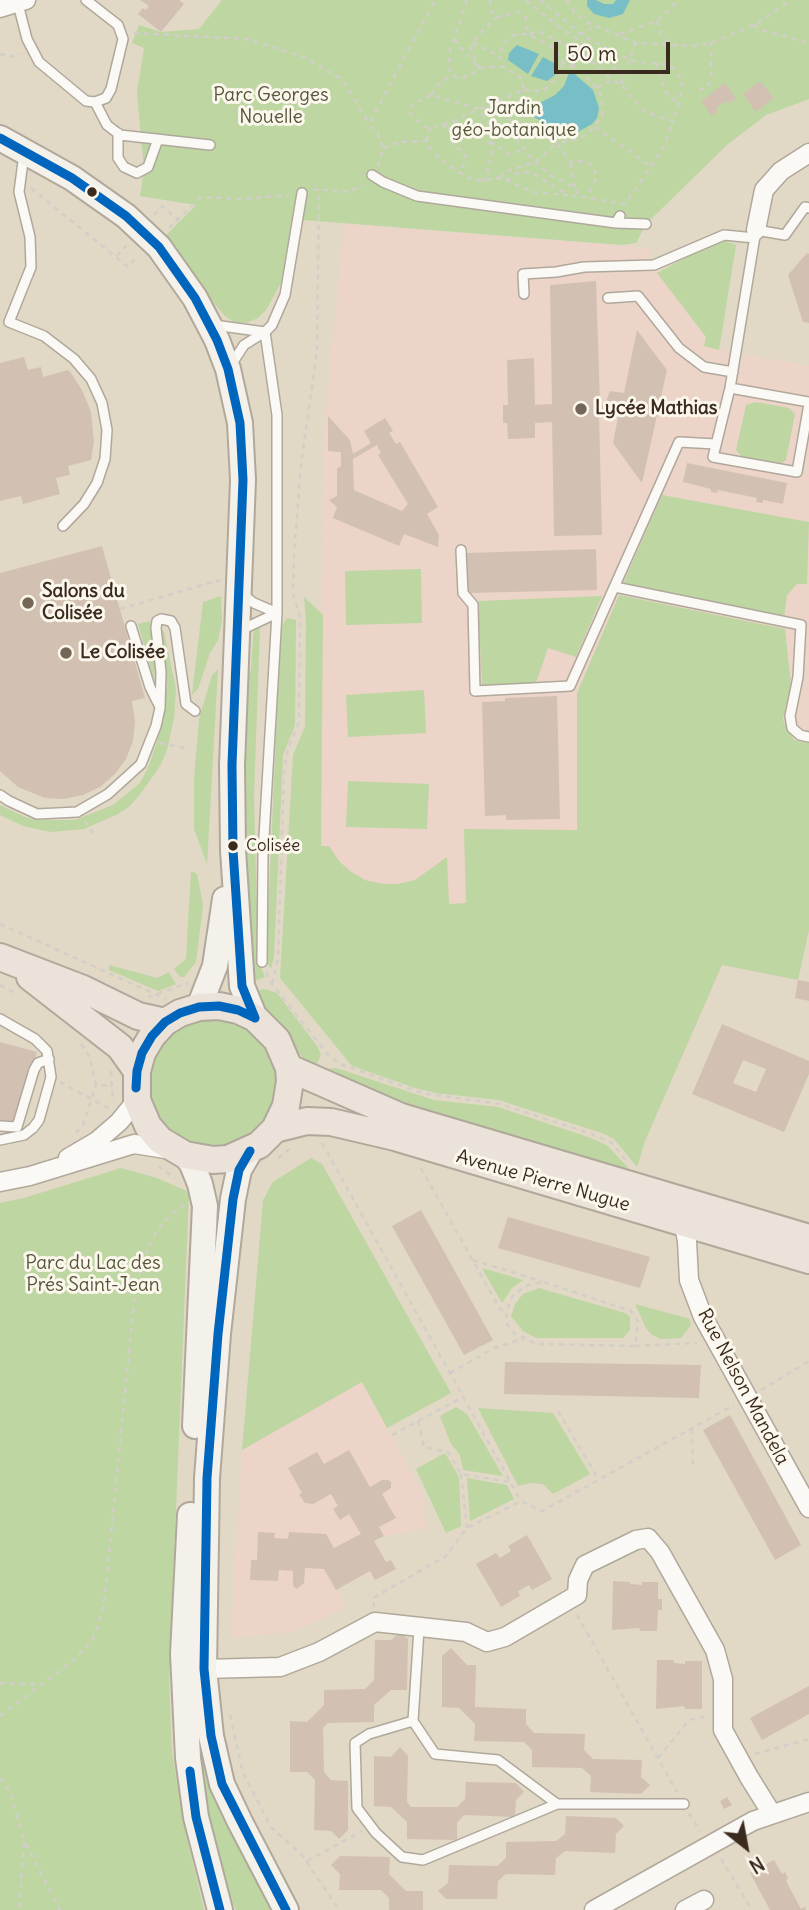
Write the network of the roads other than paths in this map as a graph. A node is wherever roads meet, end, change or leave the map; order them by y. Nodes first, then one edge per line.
1 (86, 0) edge
2 (22, 2) edge
3 (0, 8) edge
4 (95, 102) junction
5 (118, 133) junction
6 (158, 139) junction
7 (210, 145) dead end
8 (10, 149) edge
9 (809, 153) edge
10 (372, 175) road end
11 (302, 193) road end
12 (808, 206) edge
13 (646, 224) dead end
14 (755, 234) junction
15 (524, 293) dead end
16 (608, 298) dead end
17 (207, 319) junction
18 (265, 332) junction
19 (228, 369) junction
20 (733, 372) junction
21 (730, 388) junction
22 (809, 403) edge
23 (716, 444) junction
24 (64, 526) dead end
25 (461, 550) dead end
26 (239, 584) junction
27 (615, 587) junction
28 (277, 613) junction
29 (131, 626) dead end
30 (237, 634) junction
31 (160, 708) junction
32 (195, 711) dead end
33 (809, 737) edge
34 (0, 794) edge
35 (233, 850) junction
36 (262, 962) dead end
37 (3, 968) edge
38 (189, 1007) junction
39 (255, 1018) junction
40 (0, 1020) edge
41 (49, 1059) junction
42 (289, 1068) junction
43 (130, 1086) junction
44 (0, 1126) edge
45 (283, 1138) junction
46 (0, 1140) edge
47 (180, 1153) junction
48 (261, 1157) junction
49 (30, 1176) junction
50 (0, 1182) edge
51 (683, 1221) junction
52 (809, 1238) edge
53 (809, 1260) edge
54 (809, 1508) edge
55 (419, 1629) junction
56 (204, 1669) junction
57 (414, 1721) junction
58 (809, 1802) edge
59 (557, 1804) junction
60 (684, 1804) road end
61 (772, 1814) junction
62 (704, 1900) dead end
63 (220, 1910) edge
64 (286, 1910) edge
65 (594, 1910) edge
66 (685, 1910) edge

1 - 4 lane
2 - 3 street
2 - 4 lane
4 - 5 lane
5 - 6 lane
5 - 6 lane
6 - 7 lane
8 - 17 main road
8 - 24 lane
9 - 14 street
10 - 13 lane
11 - 18 lane
12 - 14 lane
14 - 15 lane
14 - 20 lane
16 - 20 lane
17 - 18 lane
17 - 19 main road
18 - 19 lane
18 - 28 lane
19 - 26 main road
20 - 21 lane
21 - 22 lane
21 - 23 lane
22 - 23 lane
23 - 27 lane
25 - 27 lane
26 - 28 lane
26 - 30 main road
27 - 33 lane
28 - 30 lane
28 - 36 lane
29 - 31 lane
30 - 35 main road
31 - 32 lane
31 - 34 lane
35 - 38 main road
35 - 39 main road
37 - 38 main road
37 - 43 main road
38 - 39 main road, Avenue Pierre Nugue
38 - 43 main road, Avenue Pierre Nugue
39 - 42 main road, Avenue Pierre Nugue
40 - 41 lane
41 - 44 lane
41 - 46 lane
42 - 45 main road, Avenue Pierre Nugue
42 - 52 main road, Avenue Pierre Nugue
43 - 47 main road
43 - 49 street, Avenue Pierre Nugue
45 - 48 main road, Avenue Pierre Nugue
45 - 51 main road, Avenue Pierre Nugue
47 - 48 main road, Avenue Pierre Nugue
47 - 49 street, Avenue Pierre Nugue
47 - 63 main road
48 - 56 main road
49 - 50 street, Avenue Pierre Nugue
51 - 53 main road, Avenue Pierre Nugue
51 - 54 street, Rue Nelson Mandela
55 - 56 street
55 - 57 lane
55 - 61 street
56 - 64 main road
57 - 59 lane
57 - 59 lane
58 - 61 street
59 - 60 lane
61 - 65 street
62 - 66 street

